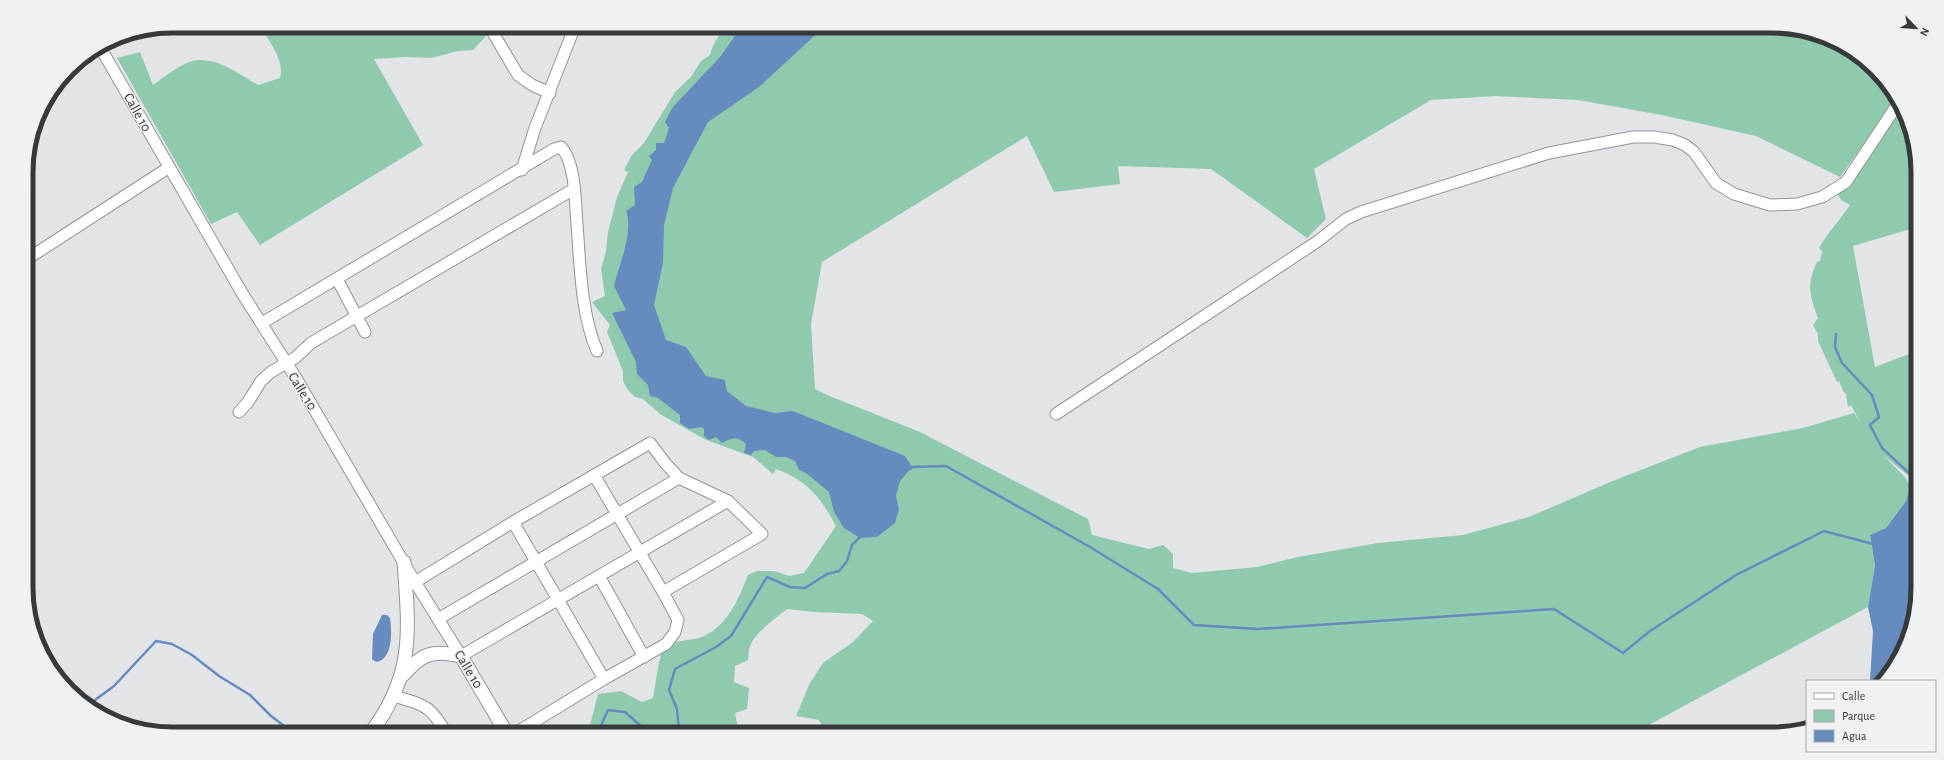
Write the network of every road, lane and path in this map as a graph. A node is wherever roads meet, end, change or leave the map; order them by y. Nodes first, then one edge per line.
1 (493, 33) edge
2 (572, 33) edge
3 (103, 52) edge
4 (550, 92) junction
5 (1895, 108) edge
6 (168, 168) junction
7 (522, 170) junction
8 (574, 189) junction
9 (33, 255) edge
10 (337, 279) junction
11 (357, 317) junction
12 (262, 323) junction
13 (365, 332) dead end
14 (597, 351) dead end
15 (286, 363) junction
16 (239, 412) dead end
17 (1056, 414) dead end
18 (594, 475) junction
19 (679, 478) junction
20 (728, 500) junction
21 (618, 514) junction
22 (513, 522) junction
23 (640, 552) junction
24 (404, 562) junction
25 (536, 562) junction
26 (599, 576) junction
27 (415, 582) junction
28 (664, 592) junction
29 (558, 600) junction
30 (438, 619) junction
31 (461, 656) junction
32 (644, 657) junction
33 (402, 676) junction
34 (604, 679) junction
35 (394, 696) junction
36 (375, 727) edge
37 (443, 727) edge
38 (504, 727) edge
39 (525, 727) edge

1 - 4 street
2 - 4 street
3 - 6 street, Calle 10
4 - 7 street
5 - 17 street
6 - 9 street
6 - 12 street, Calle 10
7 - 8 street
7 - 10 street
8 - 11 street
8 - 14 street
10 - 11 street
10 - 12 street
11 - 13 street
11 - 15 street
12 - 15 street, Calle 10
15 - 16 street
15 - 24 street, Calle 10
18 - 19 street
18 - 21 street
18 - 22 street
19 - 20 street
19 - 21 street
20 - 23 street
20 - 28 street
21 - 23 street
21 - 25 street
22 - 25 street
22 - 27 street
23 - 26 street
23 - 28 street
24 - 27 street, Calle 10
24 - 33 main road
25 - 29 street
25 - 30 street
26 - 29 street
26 - 32 street
27 - 30 street, Calle 10
28 - 32 street
29 - 31 street
29 - 34 street
30 - 31 street, Calle 10
31 - 33 main road
31 - 38 main road, Calle 10
32 - 34 street
33 - 35 main road
34 - 39 street
35 - 36 main road
35 - 37 street

